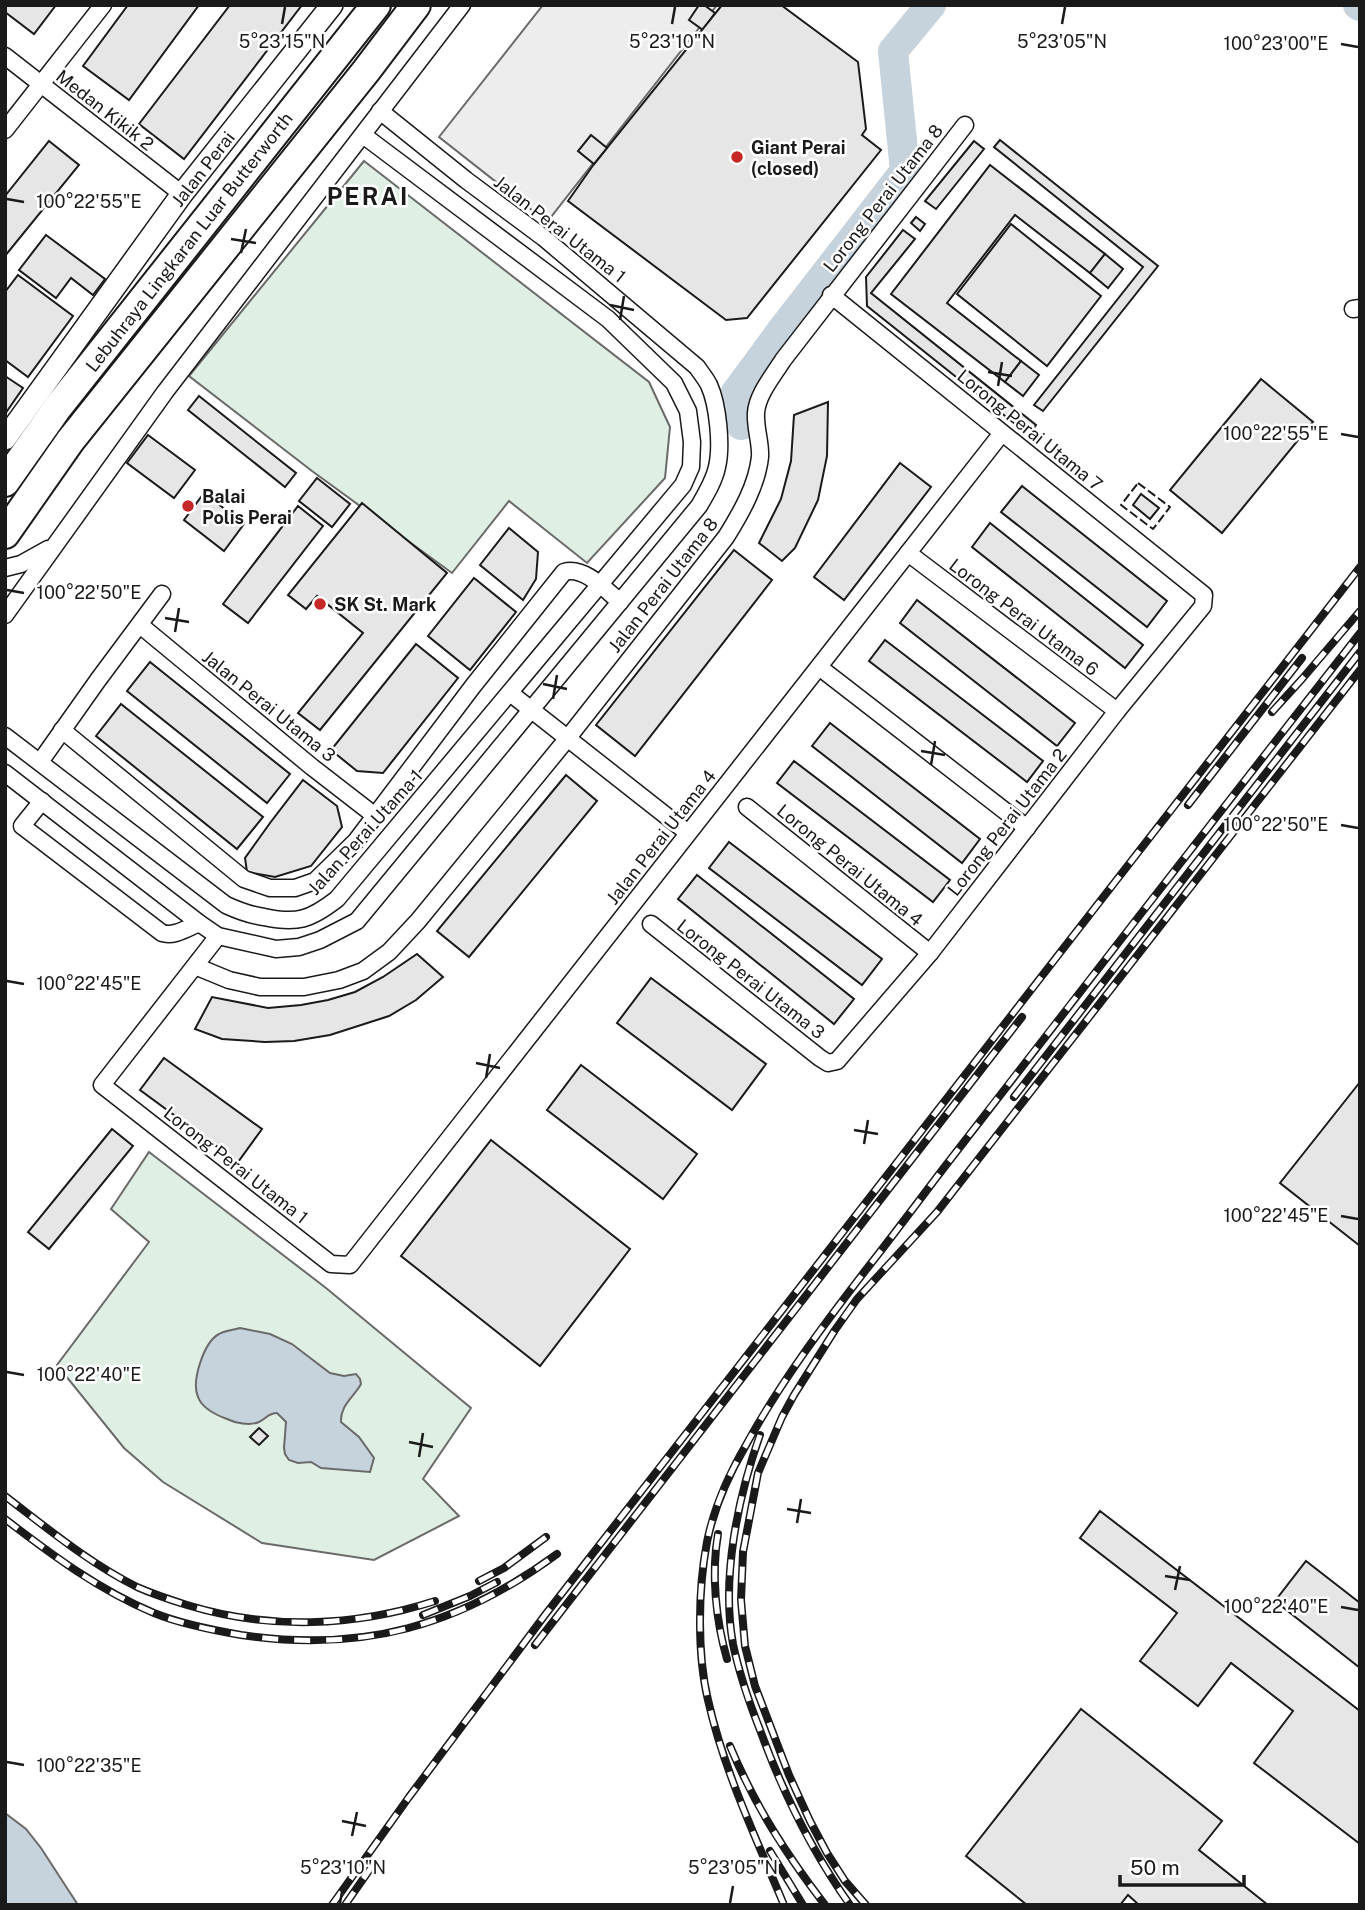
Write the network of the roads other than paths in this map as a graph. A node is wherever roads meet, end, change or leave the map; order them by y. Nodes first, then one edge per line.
1 (103, 5) edge
2 (332, 5) edge
3 (376, 5) edge
4 (416, 5) edge
5 (462, 5) edge
6 (5, 56) edge
7 (41, 85) junction
8 (380, 111) junction
9 (8, 121) edge
10 (965, 125) dead end
11 (363, 135) junction
12 (183, 194) junction
13 (831, 295) junction
14 (1002, 433) junction
15 (5, 439) edge
16 (5, 482) edge
17 (5, 534) edge
18 (55, 544) junction
19 (908, 553) junction
20 (5, 568) edge
21 (599, 584) junction
22 (5, 590) edge
23 (162, 594) dead end
24 (1204, 595) joint
25 (620, 602) junction
26 (7, 613) edge
27 (140, 625) junction
28 (819, 667) junction
29 (510, 693) junction
30 (531, 711) junction
31 (1116, 711) junction
32 (62, 730) junction
33 (5, 736) edge
34 (567, 739) junction
35 (40, 762) junction
36 (5, 773) edge
37 (42, 801) junction
38 (747, 807) dead end
39 (374, 815) junction
40 (1027, 828) junction
41 (688, 834) junction
42 (199, 923) junction
43 (651, 924) dead end
44 (218, 936) junction
45 (930, 953) junction
46 (195, 966) junction
47 (828, 1063) joint
48 (350, 1265) joint

1 - 7 street
2 - 12 street, Jalan Perai
3 - 16 highway, Lebuhraya Lingkaran Luar Butterworth
4 - 17 highway, Lebuhraya Lingkaran Luar Butterworth
5 - 8 street
6 - 7 street, Medan Kikik 2
7 - 9 street
7 - 12 street, Medan Kikik 2
8 - 11 street
8 - 25 street, Jalan Perai Utama 1
10 - 13 street, Lorong Perai Utama 8
11 - 18 street
11 - 21 street, Jalan Perai Utama 1
12 - 15 street, Jalan Perai
13 - 14 street, Lorong Perai Utama 7
13 - 34 street, Jalan Perai Utama 8
14 - 19 street, Jalan Perai Utama 4
14 - 24 street, Lorong Perai Utama 7
18 - 20 street
18 - 26 street
19 - 28 street, Jalan Perai Utama 4
19 - 31 street, Lorong Perai Utama 6
21 - 25 street, Jalan Perai Utama 1
21 - 29 street, Jalan Perai Utama 1
21 - 39 street, Jalan Perai Utama 1
22 - 26 street
23 - 27 street
24 - 31 street, Lorong Perai Utama 2
25 - 30 street, Jalan Perai Utama 1
27 - 32 street
27 - 39 street, Jalan Perai Utama 3
28 - 40 street
28 - 41 street, Jalan Perai Utama 4
29 - 30 street
29 - 35 street, Jalan Perai Utama 1
30 - 34 street
30 - 44 street, Jalan Perai Utama 1
31 - 40 street, Lorong Perai Utama 2
32 - 35 street
32 - 39 street, Jalan Perai Utama 1
33 - 35 street, Jalan Perai Utama 1
34 - 41 street
34 - 46 street
36 - 37 street, Jalan Perai Utama 1
37 - 42 street, Jalan Perai Utama 1
37 - 42 street
38 - 45 street, Lorong Perai Utama 4
40 - 45 street, Lorong Perai Utama 2
41 - 48 street, Jalan Perai Utama 4
42 - 44 street, Jalan Perai Utama 1
43 - 47 street, Lorong Perai Utama 3
44 - 46 street
45 - 47 street, Lorong Perai Utama 2
46 - 48 street, Lorong Perai Utama 1

